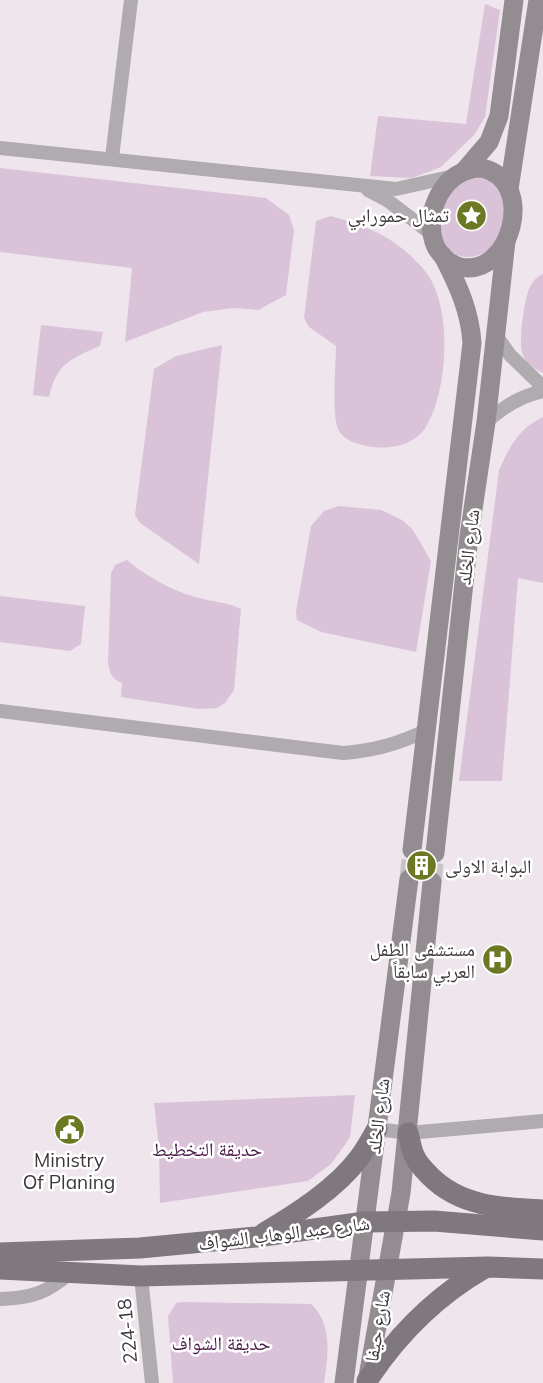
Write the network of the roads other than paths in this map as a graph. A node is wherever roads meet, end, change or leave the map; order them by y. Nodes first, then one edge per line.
1 (131, 0) edge
2 (514, 0) edge
3 (538, 0) edge
4 (539, 26) edge
5 (0, 148) edge
6 (112, 158) junction
7 (460, 173) junction
8 (354, 185) junction
9 (509, 189) junction
10 (433, 235) junction
11 (506, 241) junction
12 (443, 257) junction
13 (495, 334) junction
14 (543, 389) edge
15 (486, 422) junction
16 (459, 534) junction
17 (0, 711) edge
18 (427, 730) junction
19 (412, 850) tunnel mouth
20 (435, 853) tunnel mouth
21 (409, 879) tunnel mouth
22 (432, 882) tunnel mouth
23 (543, 1121) edge
24 (377, 1129) junction
25 (408, 1133) junction
26 (543, 1210) edge
27 (396, 1221) junction
28 (365, 1222) junction
29 (543, 1230) edge
30 (256, 1237) junction
31 (0, 1253) edge
32 (24, 1261) junction
33 (488, 1266) junction
34 (0, 1269) edge
35 (387, 1269) junction
36 (543, 1269) edge
37 (358, 1270) junction
38 (71, 1272) junction
39 (141, 1276) junction
40 (0, 1299) edge
41 (367, 1382) edge
42 (152, 1383) edge
43 (344, 1383) edge

1 - 6 street
2 - 7 main road
3 - 4 main road
4 - 9 main road
5 - 6 street
6 - 8 street
7 - 8 street
7 - 9 main road
7 - 10 main road
8 - 10 street
9 - 11 main road
10 - 12 main road
11 - 12 main road
11 - 13 main road, شارع الخلد
12 - 16 main road, شارع الخلد
13 - 14 street
13 - 15 main road, شارع الخلد
14 - 15 street
15 - 16 main road, شارع الخلد
16 - 18 main road, شارع الخلد
16 - 20 main road, شارع الخلد
17 - 18 street
18 - 19 main road, شارع الخلد
21 - 24 main road, شارع الخلد
22 - 25 main road, شارع الخلد
23 - 25 street
24 - 25 street
24 - 28 main road, شارع الخلد
24 - 30 main road
25 - 26 main road
25 - 27 main road, شارع الخلد
27 - 28 main road, شارع عبد الوهاب الشواف
27 - 29 main road, شارع عبد الوهاب الشواف
27 - 35 main road, شارع الخلد
28 - 30 main road, شارع عبد الوهاب الشواف
28 - 37 main road, شارع الخلد
30 - 32 main road, شارع عبد الوهاب الشواف
31 - 32 main road
32 - 34 main road
32 - 38 main road, شارع عبد الوهاب الشواف
33 - 35 main road, شارع عبد الوهاب الشواف
33 - 36 main road, شارع عبد الوهاب الشواف
33 - 41 main road
35 - 37 main road, شارع عبد الوهاب الشواف
35 - 41 main road, شارع حيفا
37 - 39 main road, شارع عبد الوهاب الشواف
37 - 43 main road, شارع حيفا
38 - 39 main road, شارع عبد الوهاب الشواف
38 - 40 street
39 - 42 street, 224-18

